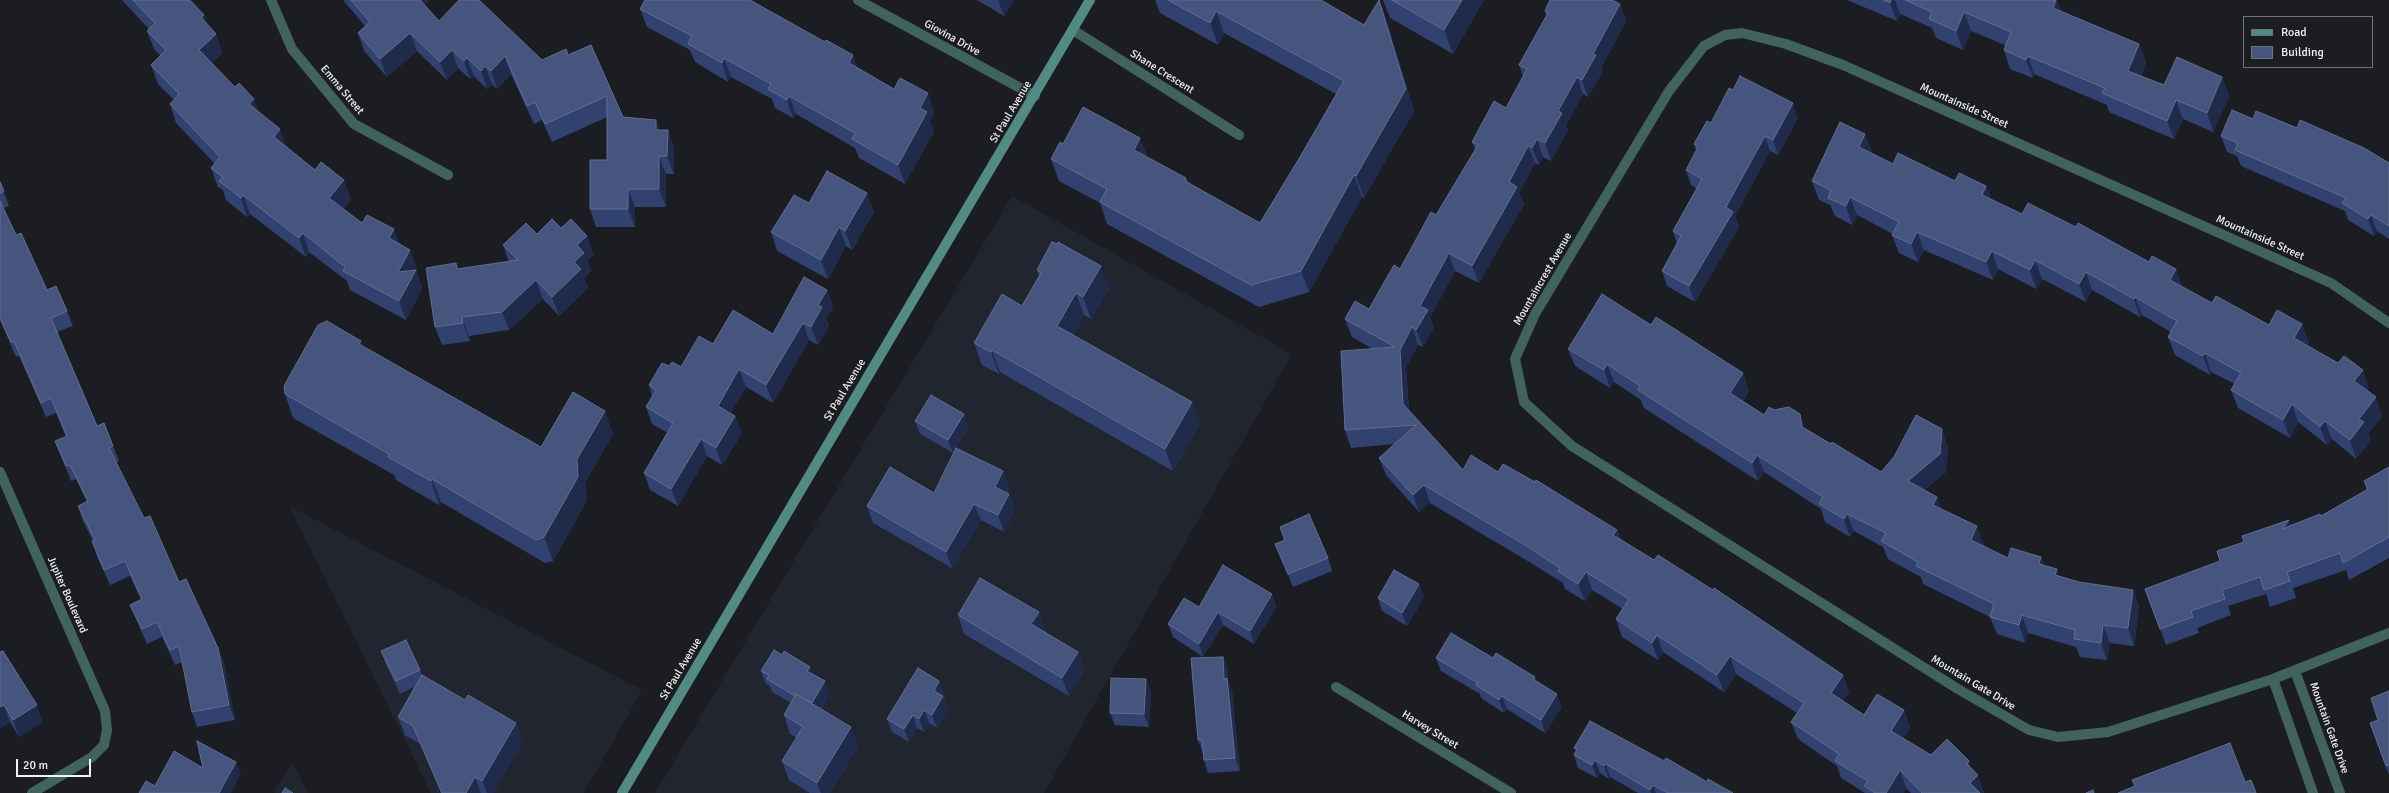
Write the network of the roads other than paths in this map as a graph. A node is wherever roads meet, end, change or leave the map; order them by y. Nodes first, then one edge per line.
1 (271, 0) edge
2 (858, 0) edge
3 (1090, 0) edge
4 (1073, 30) junction
5 (1035, 96) junction
6 (1239, 135) dead end
7 (448, 174) dead end
8 (1614, 183) joint
9 (2389, 323) edge
10 (0, 472) edge
11 (1692, 521) joint
12 (2389, 633) edge
13 (2295, 671) junction
14 (2273, 679) junction
15 (1336, 687) dead end
16 (32, 793) edge
17 (622, 793) edge
18 (1511, 793) edge
19 (2313, 793) edge
20 (2340, 793) edge

1 - 7 street, Emma Street
2 - 5 street, Giovina Drive
3 - 4 main road, St Paul Avenue
4 - 5 main road, St Paul Avenue
4 - 6 street, Shane Crescent
5 - 17 main road, St Paul Avenue
8 - 9 street, Mountainside Street
8 - 11 street, Mountaincrest Avenue
10 - 16 street, Jupiter Boulevard
11 - 14 street, Mountain Gate Drive
12 - 13 street, Mountain Gate Drive
13 - 14 street, Mountain Gate Drive
13 - 20 street, Mountain Gate Drive
14 - 19 street
15 - 18 street, Harvey Street

